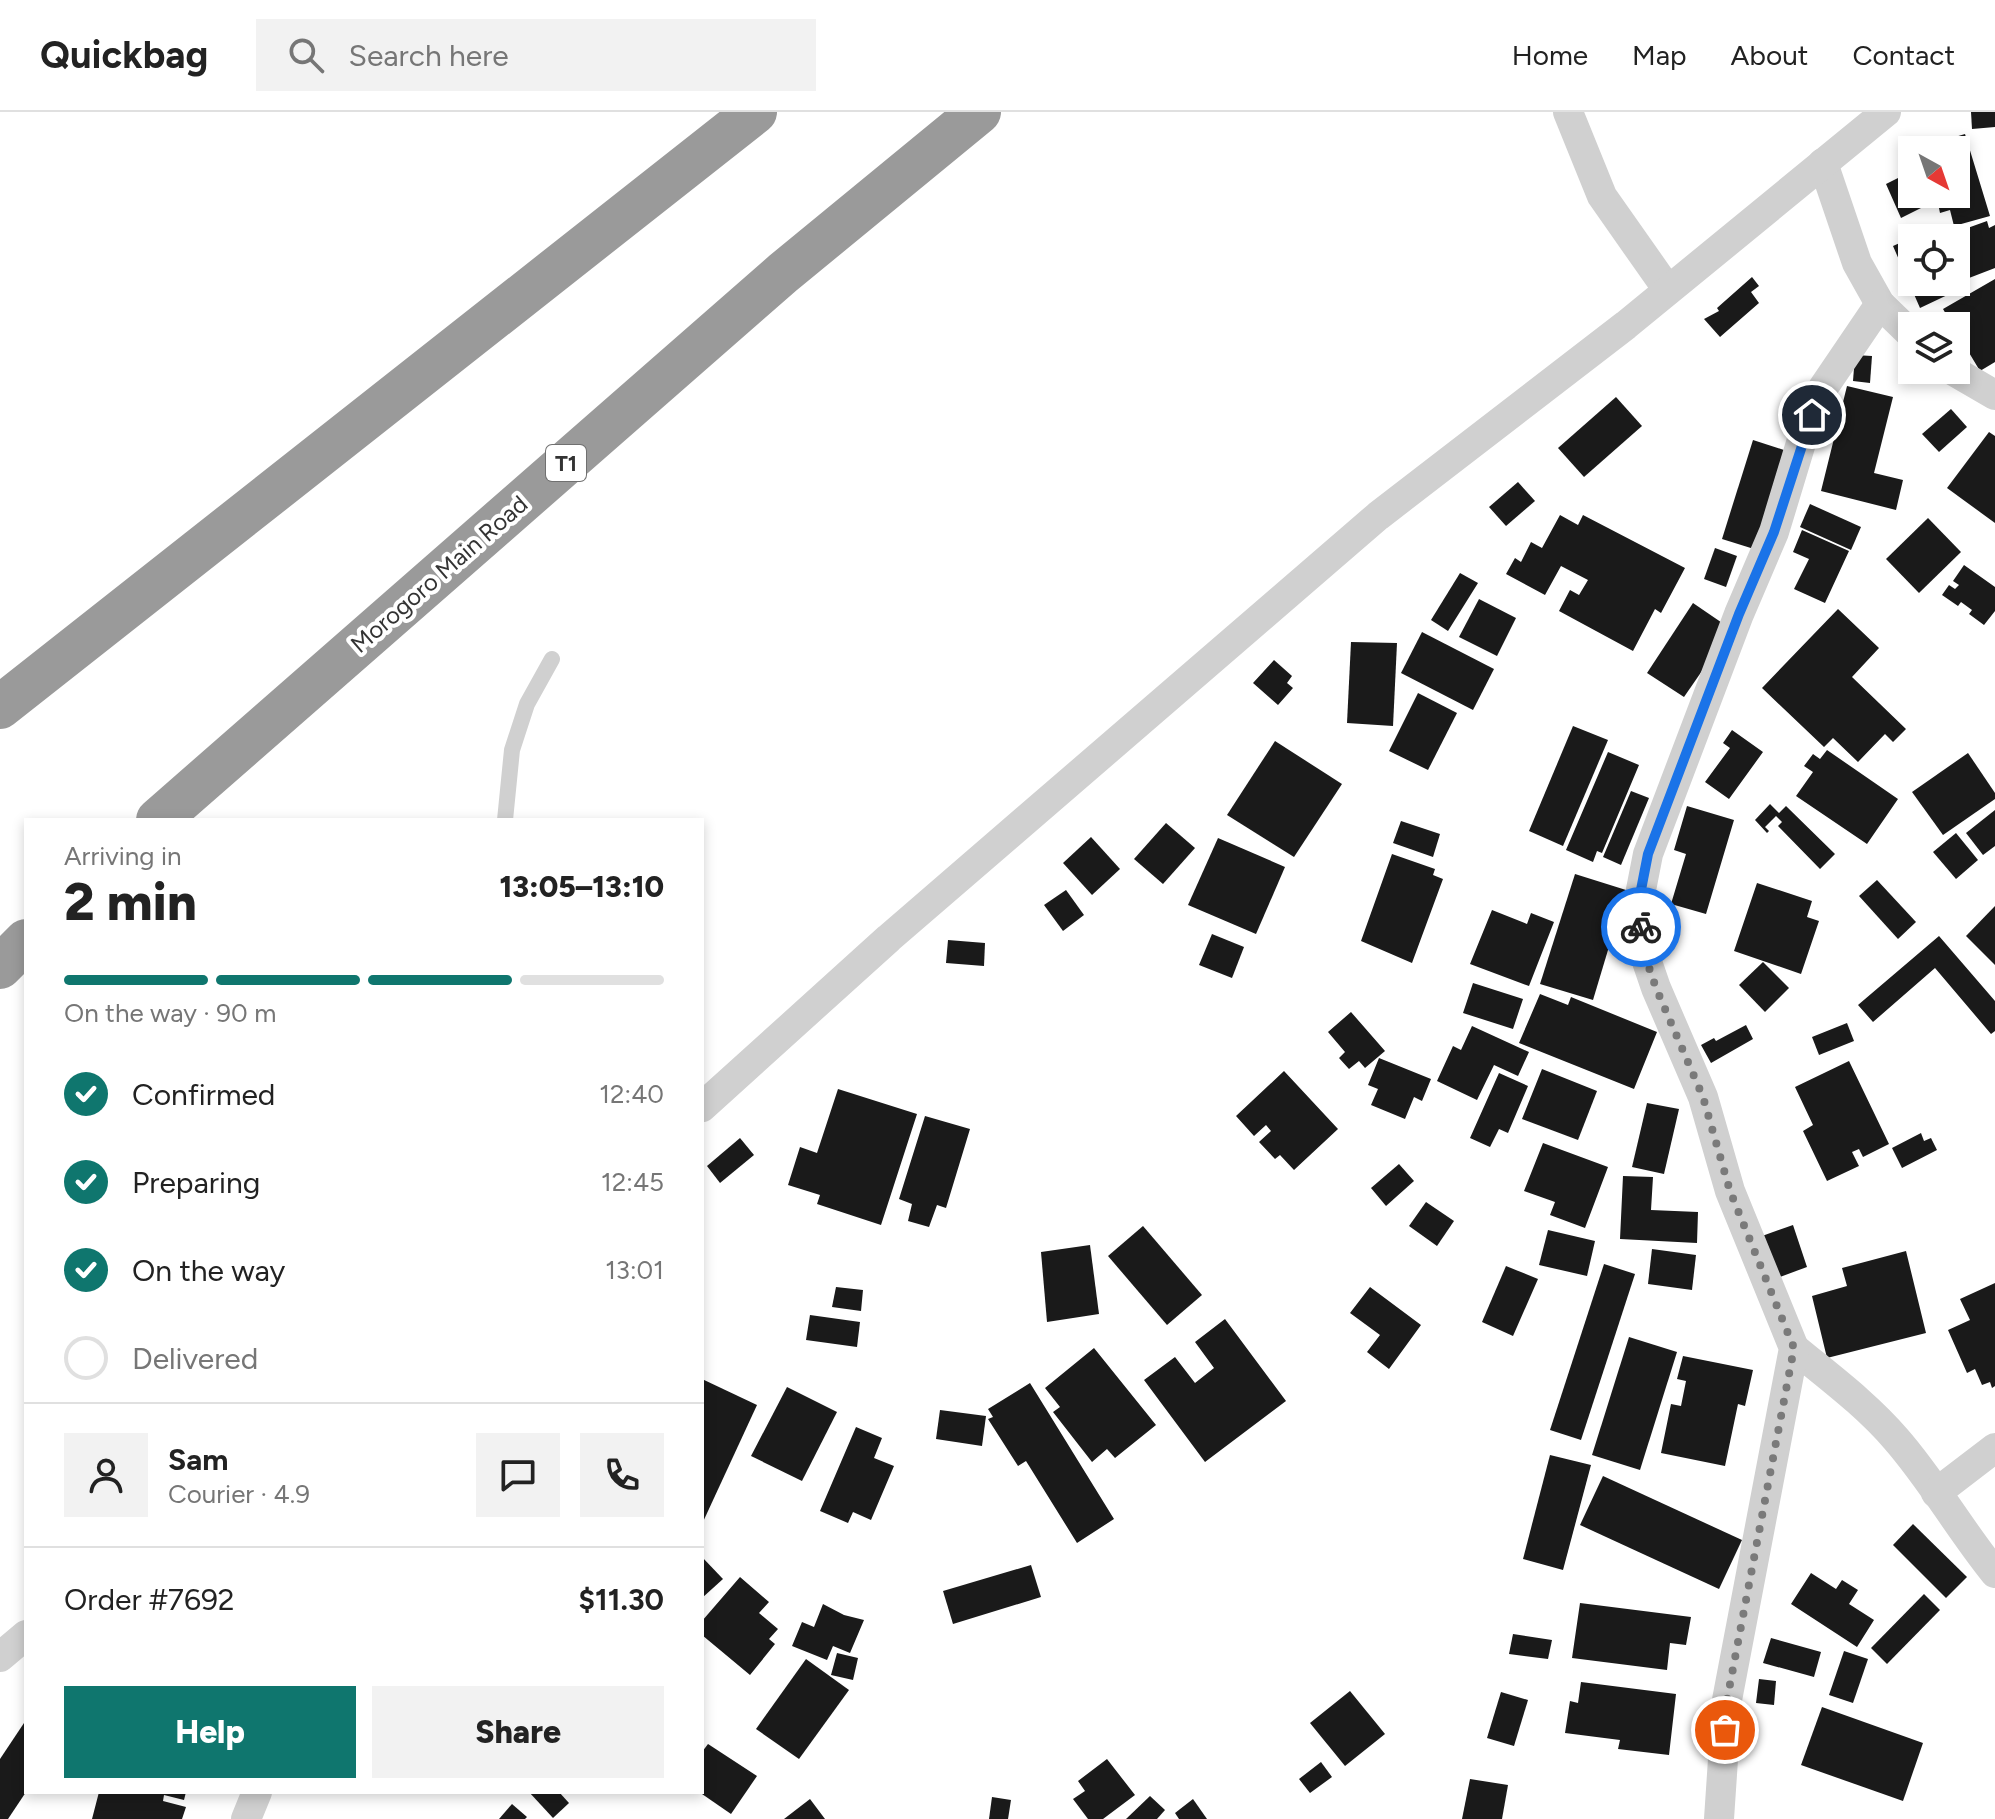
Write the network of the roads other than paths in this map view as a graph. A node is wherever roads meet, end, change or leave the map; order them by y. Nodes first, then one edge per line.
1 (755, 112) edge
2 (979, 112) edge
3 (1568, 112) edge
4 (1886, 112) edge
5 (1823, 163) junction
6 (1668, 290) junction
7 (1880, 304) junction
8 (1898, 321) edge
9 (1970, 380) edge
10 (1995, 395) edge
11 (552, 659) dead end
12 (0, 707) edge
13 (160, 818) edge
14 (505, 818) edge
15 (24, 943) edge
16 (0, 967) edge
17 (710, 1089) edge
18 (1794, 1348) junction
19 (1995, 1448) edge
20 (1936, 1493) junction
21 (1995, 1573) edge
22 (24, 1637) edge
23 (0, 1657) edge
24 (256, 1794) edge
25 (246, 1819) edge
26 (1719, 1819) edge

1 - 12 highway
2 - 13 highway, Morogoro Main Road / T1
3 - 6 street
4 - 5 street
5 - 6 street
5 - 7 street
6 - 17 street
7 - 8 street
7 - 18 street
9 - 10 street
11 - 14 lane
15 - 16 highway
18 - 20 street
18 - 26 street
19 - 20 street
20 - 21 street
22 - 23 street
24 - 25 street

